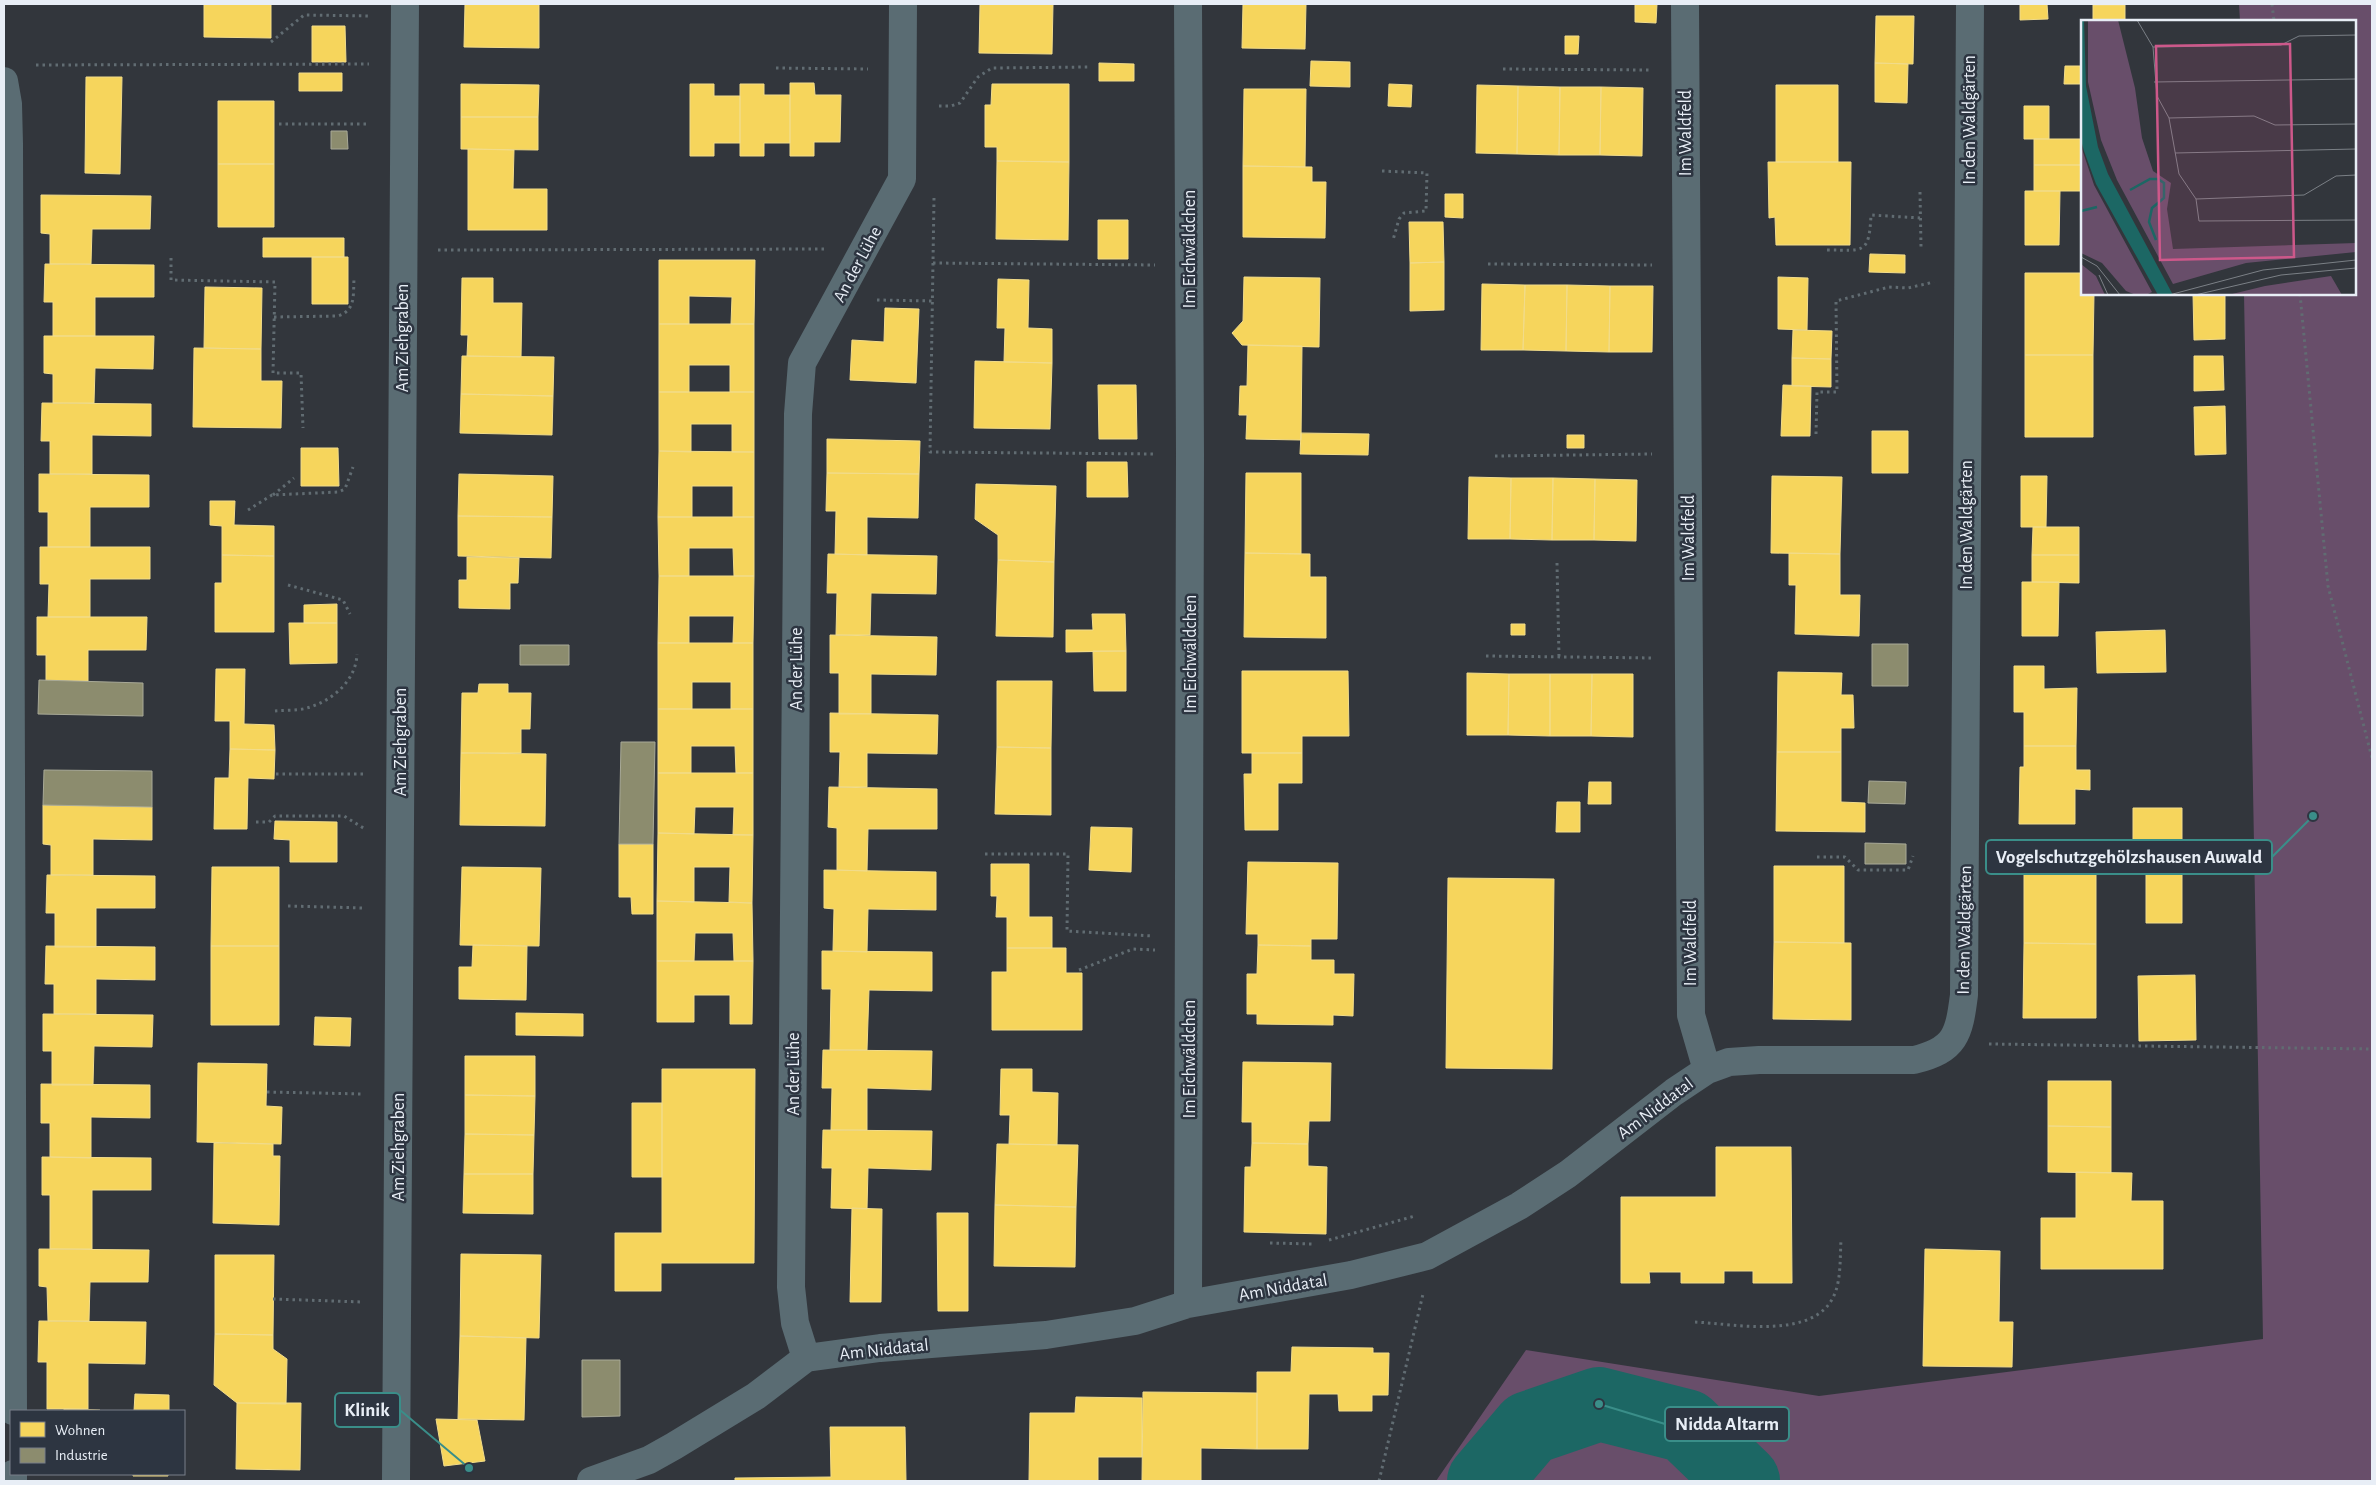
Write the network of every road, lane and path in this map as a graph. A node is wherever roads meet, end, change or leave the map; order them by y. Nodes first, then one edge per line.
1 (405, 4) edge
2 (903, 4) edge
3 (1188, 4) edge
4 (1685, 4) edge
5 (1970, 4) edge
6 (2272, 4) edge
7 (372, 16) dead end
8 (2274, 20) edge
9 (271, 42) dead end
10 (405, 65) junction
11 (28, 66) dead end
12 (1089, 67) dead end
13 (776, 68) dead end
14 (902, 69) junction
15 (1503, 69) dead end
16 (1686, 70) junction
17 (4, 81) edge
18 (934, 106) dead end
19 (279, 124) dead end
20 (375, 124) dead end
21 (1382, 171) dead end
22 (902, 179) junction
23 (1920, 192) dead end
24 (1920, 218) junction
25 (1393, 240) dead end
26 (1920, 247) dead end
27 (866, 249) junction
28 (402, 250) junction
29 (1827, 250) dead end
30 (171, 258) dead end
31 (933, 263) junction
32 (1488, 264) dead end
33 (1165, 265) dead end
34 (1685, 266) junction
35 (354, 279) dead end
36 (1938, 281) dead end
37 (2300, 295) edge
38 (838, 299) junction
39 (932, 301) junction
40 (274, 317) junction
41 (303, 428) dead end
42 (1816, 434) dead end
43 (1190, 454) junction
44 (1688, 455) junction
45 (1495, 456) dead end
46 (353, 467) dead end
47 (294, 478) dead end
48 (272, 496) junction
49 (248, 510) dead end
50 (1557, 562) dead end
51 (288, 585) dead end
52 (350, 614) dead end
53 (356, 654) dead end
54 (1486, 656) dead end
55 (1559, 657) junction
56 (1688, 659) junction
57 (275, 711) dead end
58 (2372, 758) edge
59 (276, 774) dead end
60 (372, 774) dead end
61 (256, 822) dead end
62 (372, 833) dead end
63 (985, 854) dead end
64 (1913, 856) dead end
65 (1817, 857) dead end
66 (288, 906) dead end
67 (371, 908) dead end
68 (1154, 936) dead end
69 (1163, 950) dead end
70 (1079, 970) dead end
71 (1949, 1043) junction
72 (2372, 1049) edge
73 (1708, 1070) junction
74 (267, 1092) dead end
75 (370, 1094) dead end
76 (1415, 1216) dead end
77 (1841, 1240) dead end
78 (1325, 1242) dead end
79 (1270, 1243) dead end
80 (1317, 1244) dead end
81 (1427, 1256) junction
82 (273, 1299) dead end
83 (371, 1303) dead end
84 (1188, 1304) junction
85 (1695, 1322) dead end
86 (806, 1358) junction
87 (13, 1410) edge
88 (396, 1481) edge
89 (591, 1481) edge
90 (1379, 1481) edge

1 - 10 street, Am Ziehgraben
2 - 14 street, An der Lühe
3 - 43 street, Im Eichwäldchen
4 - 16 street, Im Waldfeld
5 - 71 street, In den Waldgärten
6 - 8 path
7 - 9 path
10 - 11 path
10 - 28 street, Am Ziehgraben
12 - 18 path
13 - 14 path
14 - 22 street, An der Lühe
15 - 16 path
16 - 34 street, Im Waldfeld
17 - 87 street
19 - 20 path
21 - 25 path
22 - 27 street, An der Lühe
22 - 31 path
23 - 24 path
24 - 26 path
24 - 29 path
27 - 28 path
27 - 38 street, An der Lühe
28 - 88 street, Am Ziehgraben
30 - 40 path
31 - 33 path
31 - 39 path
32 - 34 path
34 - 44 street, Im Waldfeld
35 - 40 path
36 - 42 path
37 - 58 path
38 - 39 path
38 - 86 street, An der Lühe
39 - 43 path
40 - 41 path
43 - 84 street, Im Eichwäldchen
44 - 45 path
44 - 56 street, Im Waldfeld
46 - 48 path
47 - 48 path
48 - 49 path
50 - 55 path
51 - 52 path
53 - 57 path
54 - 55 path
55 - 56 path
56 - 73 street, Im Waldfeld
59 - 60 path
61 - 62 path
63 - 68 path
64 - 65 path
66 - 67 path
69 - 70 path
71 - 72 path
71 - 73 street, Am Niddatal
73 - 81 street, Am Niddatal
74 - 75 path
76 - 78 path
77 - 85 path
79 - 80 path
81 - 84 street, Am Niddatal
81 - 90 path
82 - 83 path
84 - 86 street, Am Niddatal
86 - 89 street, Am Niddatal

